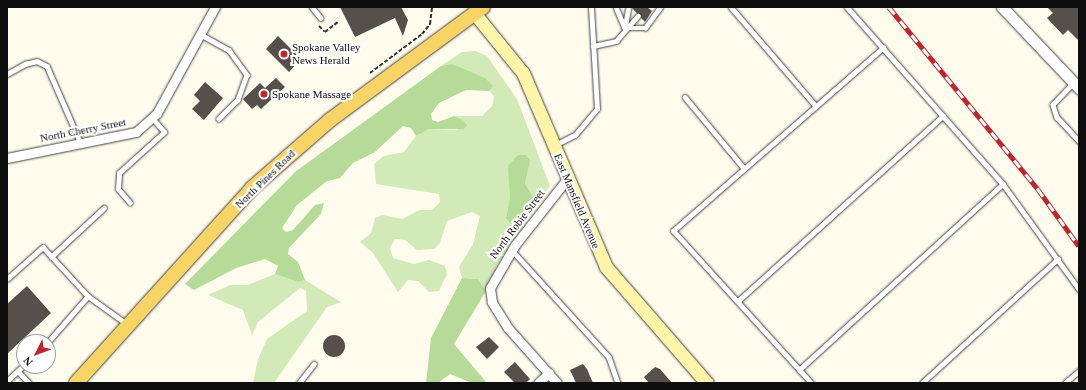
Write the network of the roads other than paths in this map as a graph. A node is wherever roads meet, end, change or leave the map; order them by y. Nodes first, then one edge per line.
1 (215, 7) edge
2 (312, 7) edge
3 (591, 7) edge
4 (616, 7) edge
5 (660, 7) edge
6 (731, 7) edge
7 (847, 7) edge
8 (1002, 7) edge
9 (475, 9) edge
10 (628, 9) dead end
11 (638, 16) dead end
12 (321, 18) dead end
13 (625, 28) junction
14 (200, 34) junction
15 (593, 46) junction
16 (883, 48) junction
17 (7, 74) edge
18 (1076, 86) edge
19 (685, 97) dead end
20 (816, 106) junction
21 (943, 116) junction
22 (152, 118) junction
23 (219, 119) dead end
24 (80, 141) junction
25 (1079, 141) edge
26 (554, 146) junction
27 (7, 158) edge
28 (744, 168) junction
29 (567, 179) junction
30 (1003, 184) junction
31 (130, 203) dead end
32 (104, 208) dead end
33 (511, 249) junction
34 (51, 257) junction
35 (1058, 259) junction
36 (7, 279) edge
37 (1079, 289) edge
38 (88, 296) junction
39 (738, 301) junction
40 (129, 326) junction
41 (55, 334) edge
42 (314, 364) dead end
43 (799, 370) junction
44 (1079, 371) edge
45 (16, 373) edge
46 (550, 373) junction
47 (21, 374) edge
48 (7, 381) edge
49 (29, 383) edge
50 (76, 383) edge
51 (299, 383) edge
52 (538, 383) edge
53 (557, 383) edge
54 (618, 383) edge
55 (707, 383) edge
56 (811, 383) edge
57 (922, 383) edge
58 (1065, 383) edge

1 - 14 street, North Cherry Street
2 - 12 lane
3 - 15 lane
4 - 13 lane
5 - 13 lane
6 - 20 lane
7 - 16 lane
8 - 18 street
9 - 26 main road, East Mansfield Avenue
9 - 40 main road, North Pines Road
10 - 13 lane
11 - 13 lane
13 - 15 lane
14 - 22 street, North Cherry Street
14 - 23 lane
15 - 26 lane
16 - 20 lane
16 - 21 lane
17 - 24 lane
18 - 25 lane
19 - 28 lane
20 - 28 lane
21 - 30 lane
21 - 39 lane
22 - 24 street, North Cherry Street
22 - 31 lane
24 - 27 street, North Cherry Street
26 - 29 main road, East Mansfield Avenue
28 - 39 lane
29 - 33 street, North Robie Street
29 - 55 main road, East Mansfield Avenue
30 - 35 lane
30 - 43 lane
32 - 34 lane
33 - 46 street, North Robie Street
33 - 54 lane
34 - 36 lane
34 - 38 lane
35 - 37 lane
35 - 57 lane
38 - 40 lane
38 - 41 lane
39 - 43 lane
40 - 50 main road, North Pines Road
42 - 51 lane
43 - 56 lane
44 - 58 lane
45 - 48 lane
46 - 52 street
46 - 53 street, North Robie Street
47 - 49 lane

